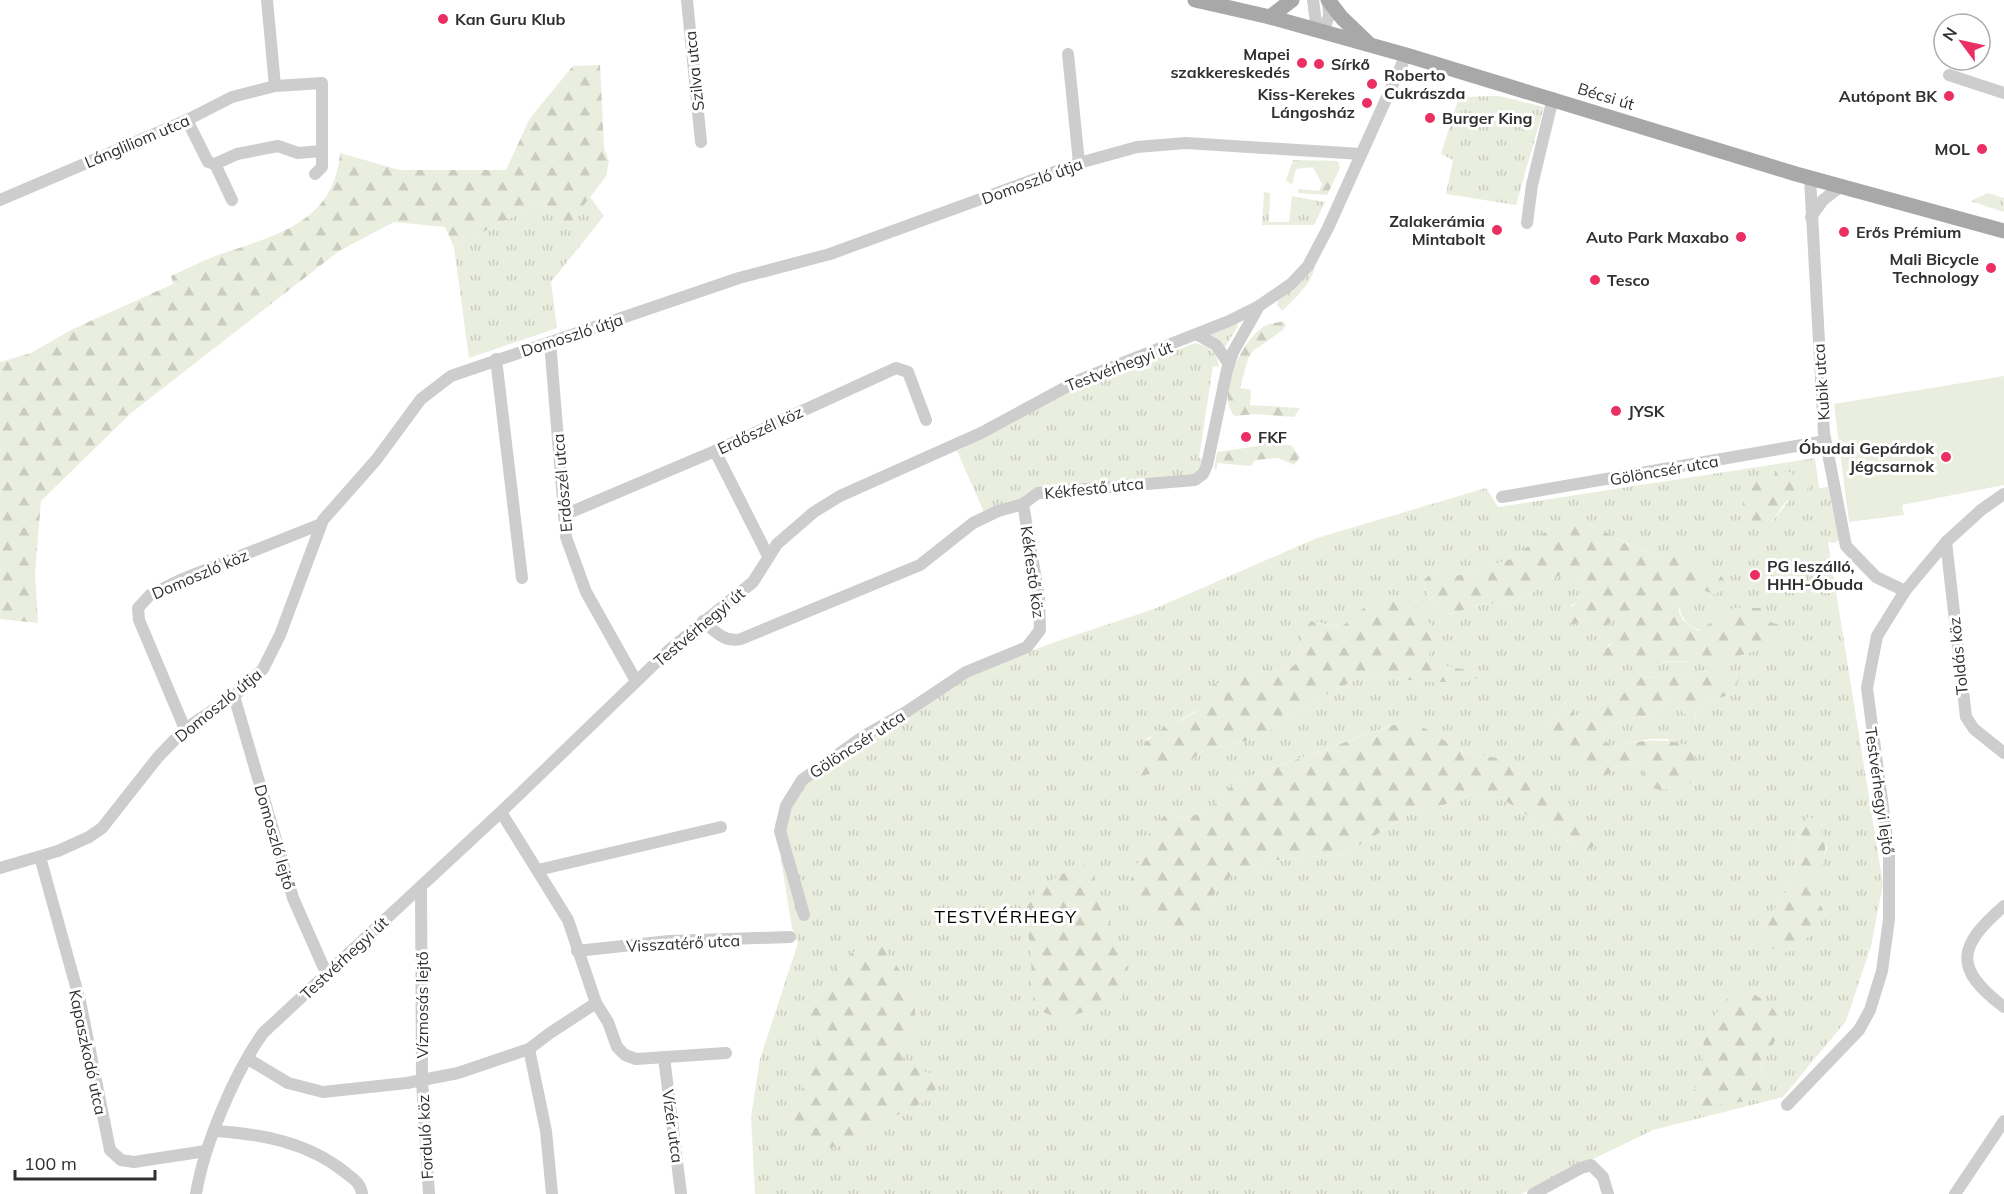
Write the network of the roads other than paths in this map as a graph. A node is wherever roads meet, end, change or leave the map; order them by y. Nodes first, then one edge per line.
1 (267, 0) edge
2 (687, 0) edge
3 (1195, 0) edge
4 (1292, 0) edge
5 (1312, 0) edge
6 (1328, 0) edge
7 (1270, 17) junction
8 (1320, 31) junction
9 (1370, 45) junction
10 (1068, 54) dead end
11 (1406, 55) junction
12 (1949, 75) dead end
13 (275, 86) junction
14 (2004, 93) edge
15 (1553, 98) junction
16 (187, 120) junction
17 (701, 142) dead end
18 (322, 151) junction
19 (1361, 154) junction
20 (1079, 163) junction
21 (215, 164) junction
22 (315, 174) dead end
23 (1810, 178) junction
24 (1840, 187) junction
25 (0, 200) edge
26 (232, 200) dead end
27 (1812, 217) junction
28 (1527, 223) dead end
29 (2004, 231) edge
30 (1259, 306) junction
31 (1198, 335) junction
32 (550, 342) junction
33 (496, 359) junction
34 (1229, 364) junction
35 (926, 420) dead end
36 (1825, 441) junction
37 (715, 451) junction
38 (2004, 494) edge
39 (1502, 497) dead end
40 (1023, 504) junction
41 (564, 515) junction
42 (321, 524) junction
43 (1946, 542) junction
44 (768, 556) junction
45 (522, 578) dead end
46 (1905, 591) junction
47 (703, 621) junction
48 (1035, 638) joint
49 (636, 681) junction
50 (234, 696) junction
51 (185, 729) junction
52 (2004, 753) edge
53 (501, 812) junction
54 (721, 827) dead end
55 (40, 857) junction
56 (0, 868) edge
57 (538, 870) junction
58 (421, 888) junction
59 (2004, 906) edge
60 (804, 915) dead end
61 (790, 937) dead end
62 (577, 951) junction
63 (327, 975) junction
64 (596, 1003) junction
65 (2004, 1007) edge
66 (529, 1049) junction
67 (726, 1053) dead end
68 (664, 1057) junction
69 (248, 1059) junction
70 (422, 1081) junction
71 (1787, 1105) dead end
72 (2004, 1121) edge
73 (215, 1131) junction
74 (206, 1151) junction
75 (196, 1194) edge
76 (362, 1194) edge
77 (429, 1194) edge
78 (552, 1194) edge
79 (681, 1194) edge
80 (1533, 1194) edge
81 (1608, 1194) edge
82 (1955, 1194) edge

1 - 13 street
2 - 17 street, Szilva utca
3 - 7 main road, Bécsi út
4 - 7 main road
5 - 8 street
6 - 8 street
6 - 9 main road
7 - 8 main road, Bécsi út
8 - 9 main road, Bécsi út
9 - 11 main road, Bécsi út
10 - 20 street
11 - 15 main road, Bécsi út
11 - 19 street, Testvérhegyi út
12 - 14 street
13 - 16 street, Lángliliom utca
13 - 18 street, Lángliliom utca
15 - 23 main road, Bécsi út
15 - 28 street
16 - 21 street
16 - 25 street, Lángliliom utca
18 - 21 street
18 - 22 street
19 - 20 street, Domoszló útja
19 - 30 street, Testvérhegyi út
20 - 32 street, Domoszló útja
21 - 26 street
23 - 24 main road, Bécsi út
23 - 27 street, Kubik utca
24 - 27 street
24 - 29 main road, Bécsi út
27 - 36 street, Kubik utca
30 - 31 street, Testvérhegyi út
30 - 34 street, Kékfestő utca
31 - 34 street
31 - 44 street, Testvérhegyi út
32 - 33 street, Domoszló útja
32 - 41 street, Erdőszél utca
33 - 42 street, Domoszló útja
33 - 45 street
34 - 40 street, Kékfestő utca
35 - 37 street, Erdőszél köz
36 - 39 street, Gölöncsér utca
36 - 46 street, Kubik utca
37 - 41 street, Erdőszél köz
37 - 44 street
38 - 43 street, Testvérhegyi lejtő
40 - 47 street, Kékfestő utca
40 - 48 street, Kékfestő köz
41 - 49 street, Erdőszél utca
42 - 50 street, Domoszló útja
42 - 51 street, Domoszló köz
43 - 46 street, Testvérhegyi lejtő
43 - 52 street, Toldás köz
44 - 47 street, Testvérhegyi út
46 - 71 street, Testvérhegyi lejtő
47 - 49 street, Testvérhegyi út
48 - 60 street, Gölöncsér utca
49 - 53 street, Testvérhegyi út
50 - 51 street, Domoszló útja
50 - 63 street, Domoszló lejtő
51 - 55 street, Domoszló útja
53 - 57 street
53 - 58 street, Testvérhegyi út
54 - 57 street
55 - 56 street, Domoszló útja
55 - 74 street, Kapaszkodó utca
57 - 62 street
58 - 63 street, Testvérhegyi út
58 - 70 street, Vízmosás lejtő
59 - 65 street
61 - 62 street, Visszatérő utca
62 - 64 street
63 - 69 street, Testvérhegyi út
64 - 66 street, Vízmosás lejtő
64 - 68 street
66 - 70 street, Vízmosás lejtő
66 - 78 street
67 - 68 street
68 - 79 street, Vízér utca
69 - 70 street
69 - 73 street, Testvérhegyi út
70 - 77 street, Forduló köz
72 - 82 street
73 - 74 street, Testvérhegyi út
73 - 76 street
74 - 75 street, Testvérhegyi út
80 - 81 street

